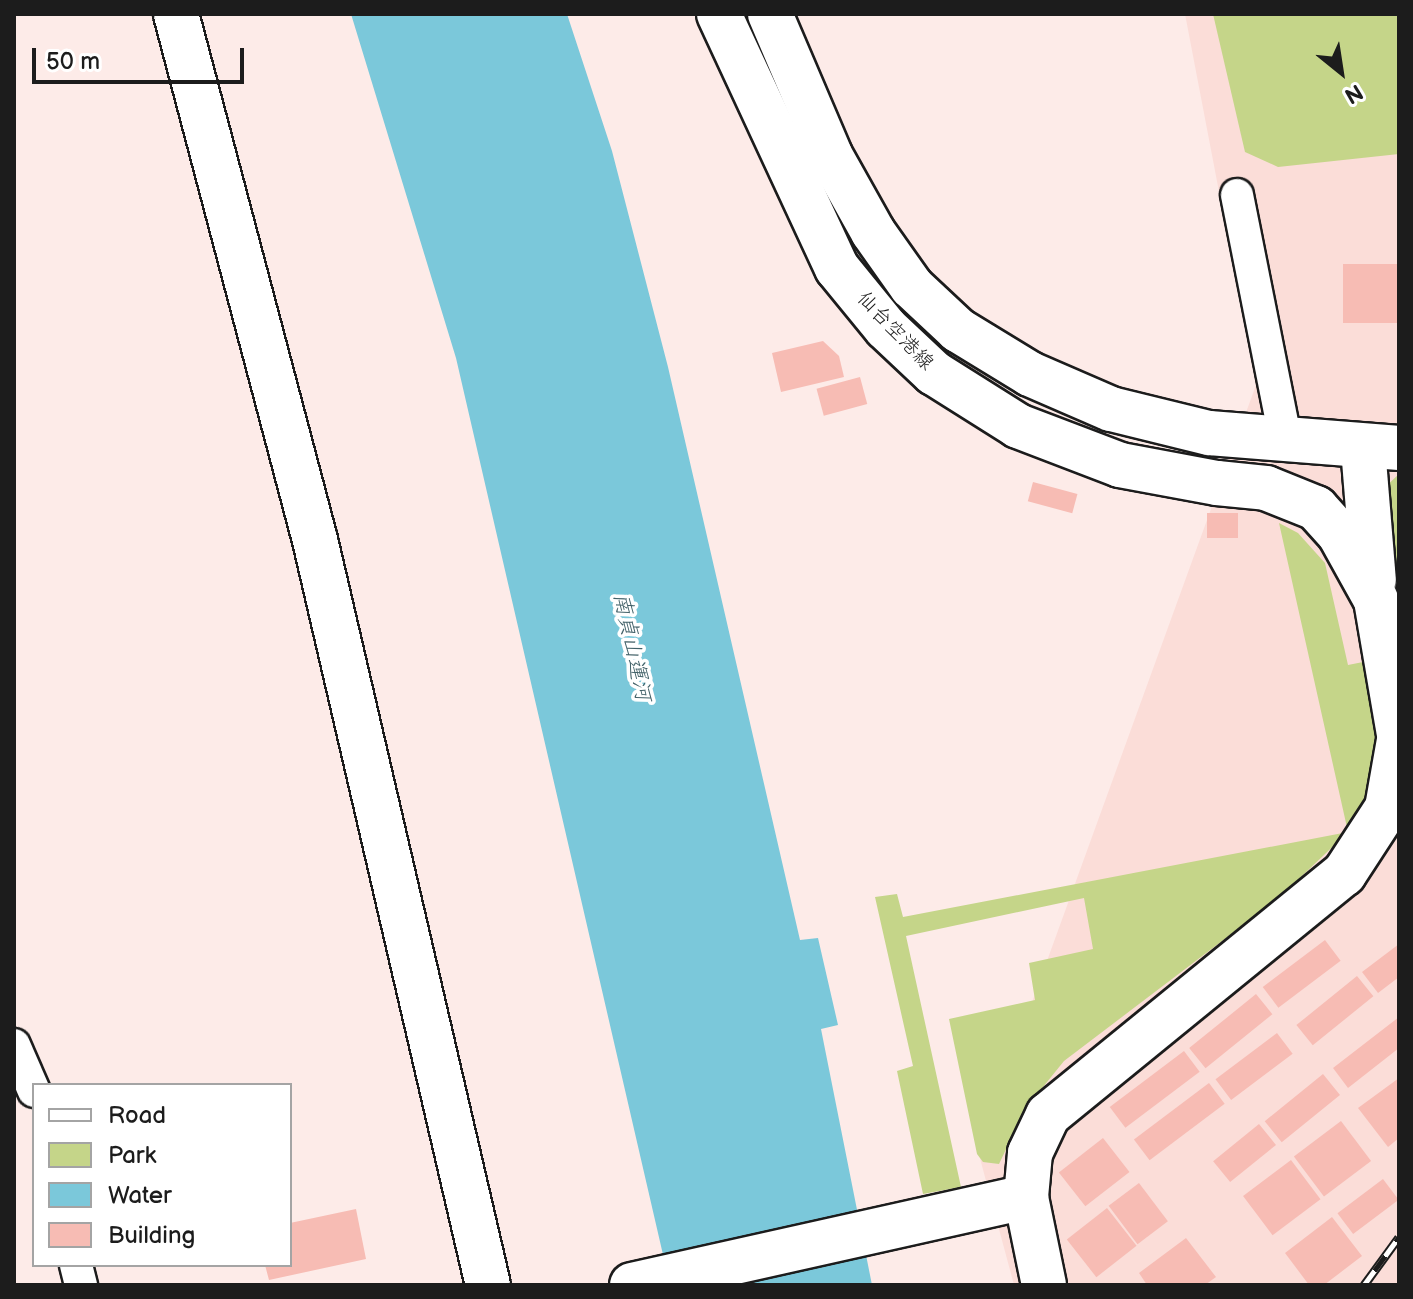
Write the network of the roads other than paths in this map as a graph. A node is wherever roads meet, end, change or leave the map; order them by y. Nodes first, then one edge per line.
1 (176, 14) edge
2 (719, 14) edge
3 (770, 14) edge
4 (1237, 195) dead end
5 (906, 278) junction
6 (870, 309) junction
7 (1062, 388) junction
8 (1037, 435) junction
9 (1286, 442) junction
10 (1381, 448) edge
11 (1376, 600) junction
12 (1399, 737) edge
13 (14, 1045) edge
14 (32, 1086) edge
15 (1026, 1197) junction
16 (488, 1285) edge
17 (632, 1285) edge
18 (1044, 1285) edge

1 - 16 street
2 - 6 street, 仙台空港線
3 - 5 street
4 - 9 street
5 - 6 street
5 - 7 street
6 - 8 street, 仙台空港線
7 - 8 street
7 - 9 street
8 - 11 street, 仙台空港線
9 - 10 street
10 - 11 street
11 - 12 street
12 - 15 street
13 - 14 street
15 - 17 street
15 - 18 street

